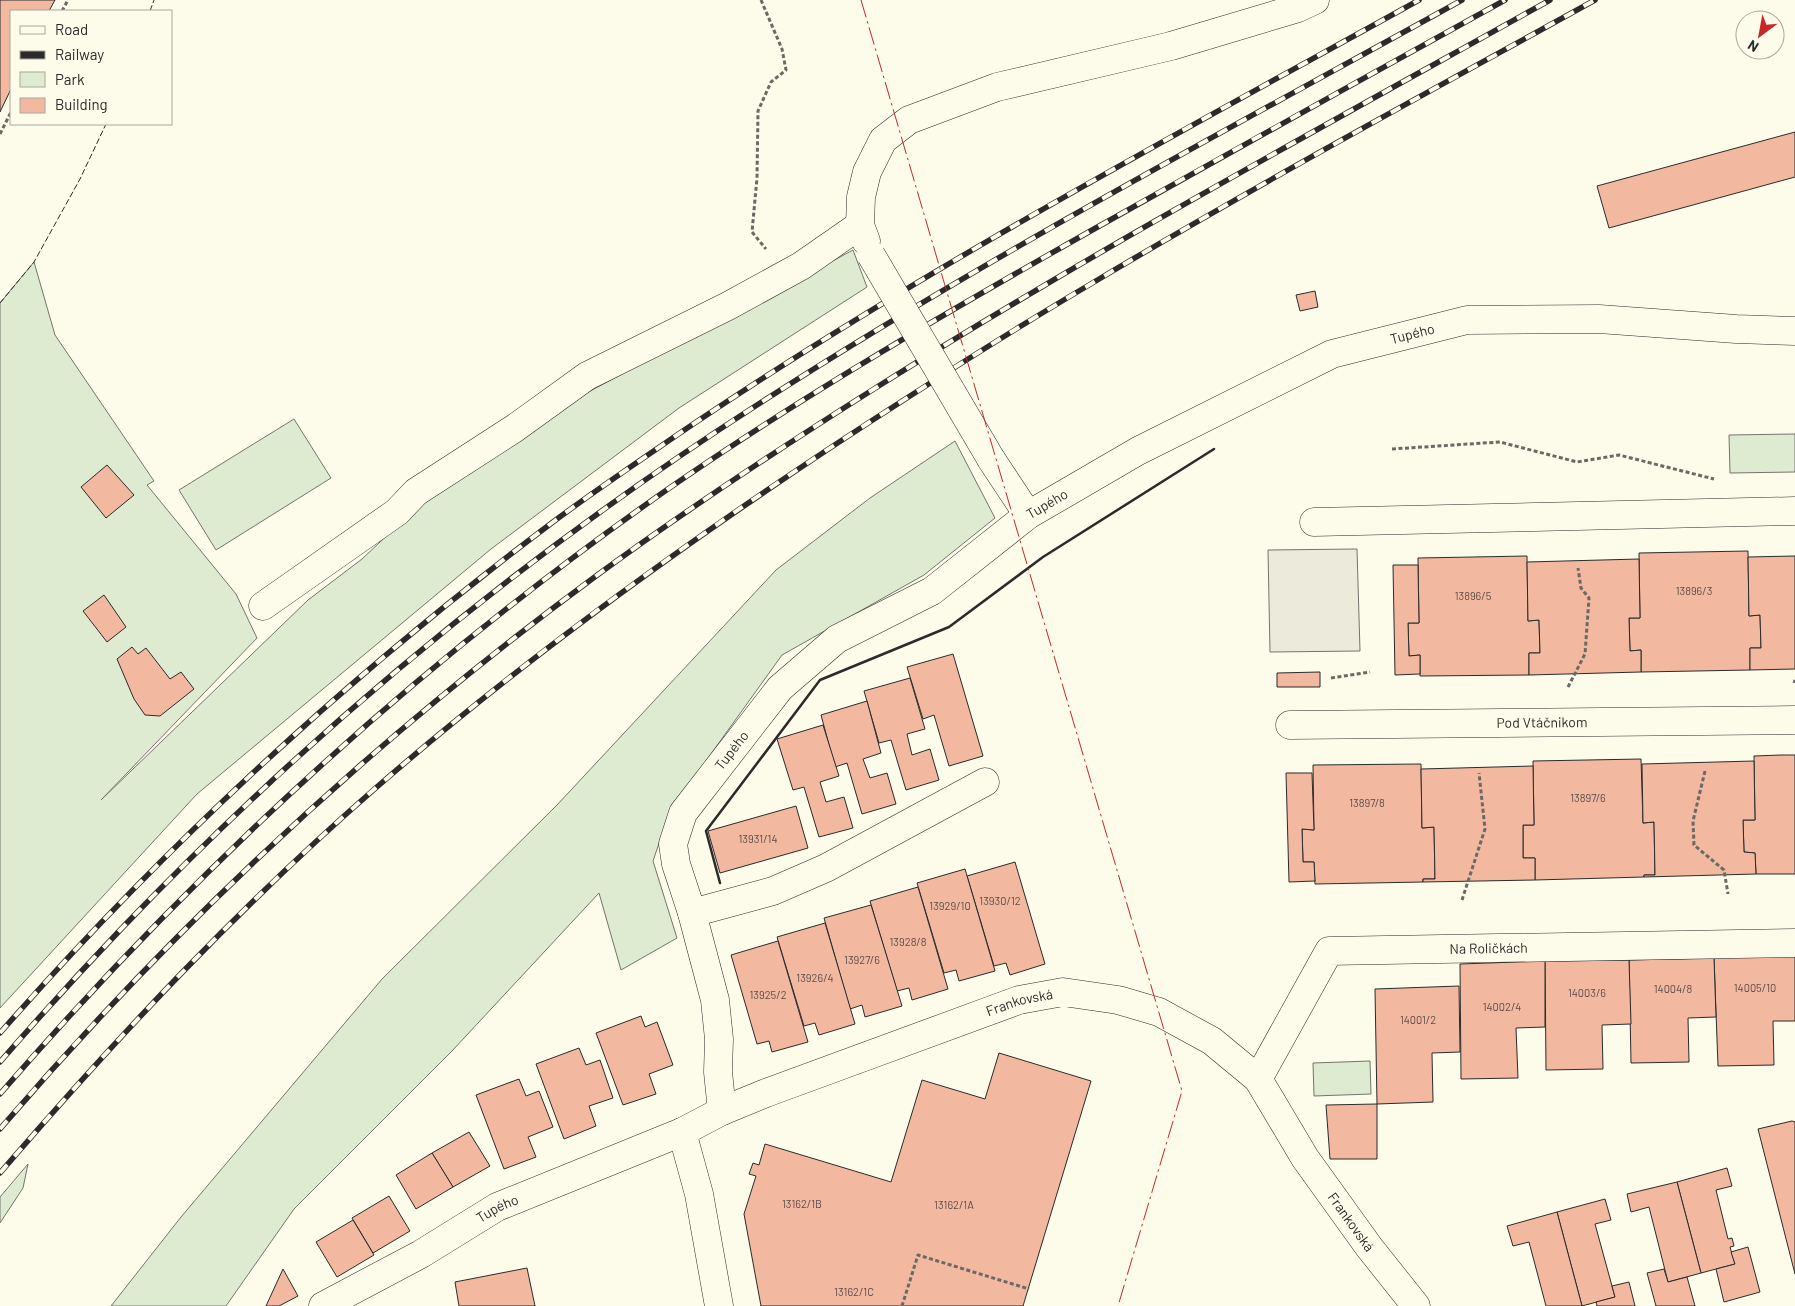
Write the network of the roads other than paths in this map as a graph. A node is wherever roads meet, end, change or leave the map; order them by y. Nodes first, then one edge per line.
1 (1315, 0) edge
2 (860, 225) junction
3 (1795, 331) edge
4 (1795, 511) edge
5 (1028, 515) junction
6 (1314, 522) dead end
7 (263, 606) dead end
8 (1795, 720) edge
9 (1290, 725) dead end
10 (985, 782) dead end
11 (692, 913) junction
12 (1795, 943) edge
13 (1258, 1079) junction
14 (722, 1111) junction
15 (682, 1132) junction
16 (323, 1306) edge
17 (719, 1306) edge
18 (1416, 1306) edge

1 - 2 street
2 - 5 street, bridge
2 - 7 street
3 - 5 street, Tupého
4 - 6 street
5 - 11 street, Tupého
8 - 9 street, Pod Vtáčnikom
10 - 11 street
11 - 14 street, Tupého
12 - 13 street, Na Roličkách
13 - 14 street, Frankovská
13 - 18 street, Frankovská
14 - 15 street, Frankovská
15 - 16 street, Tupého
15 - 17 street

